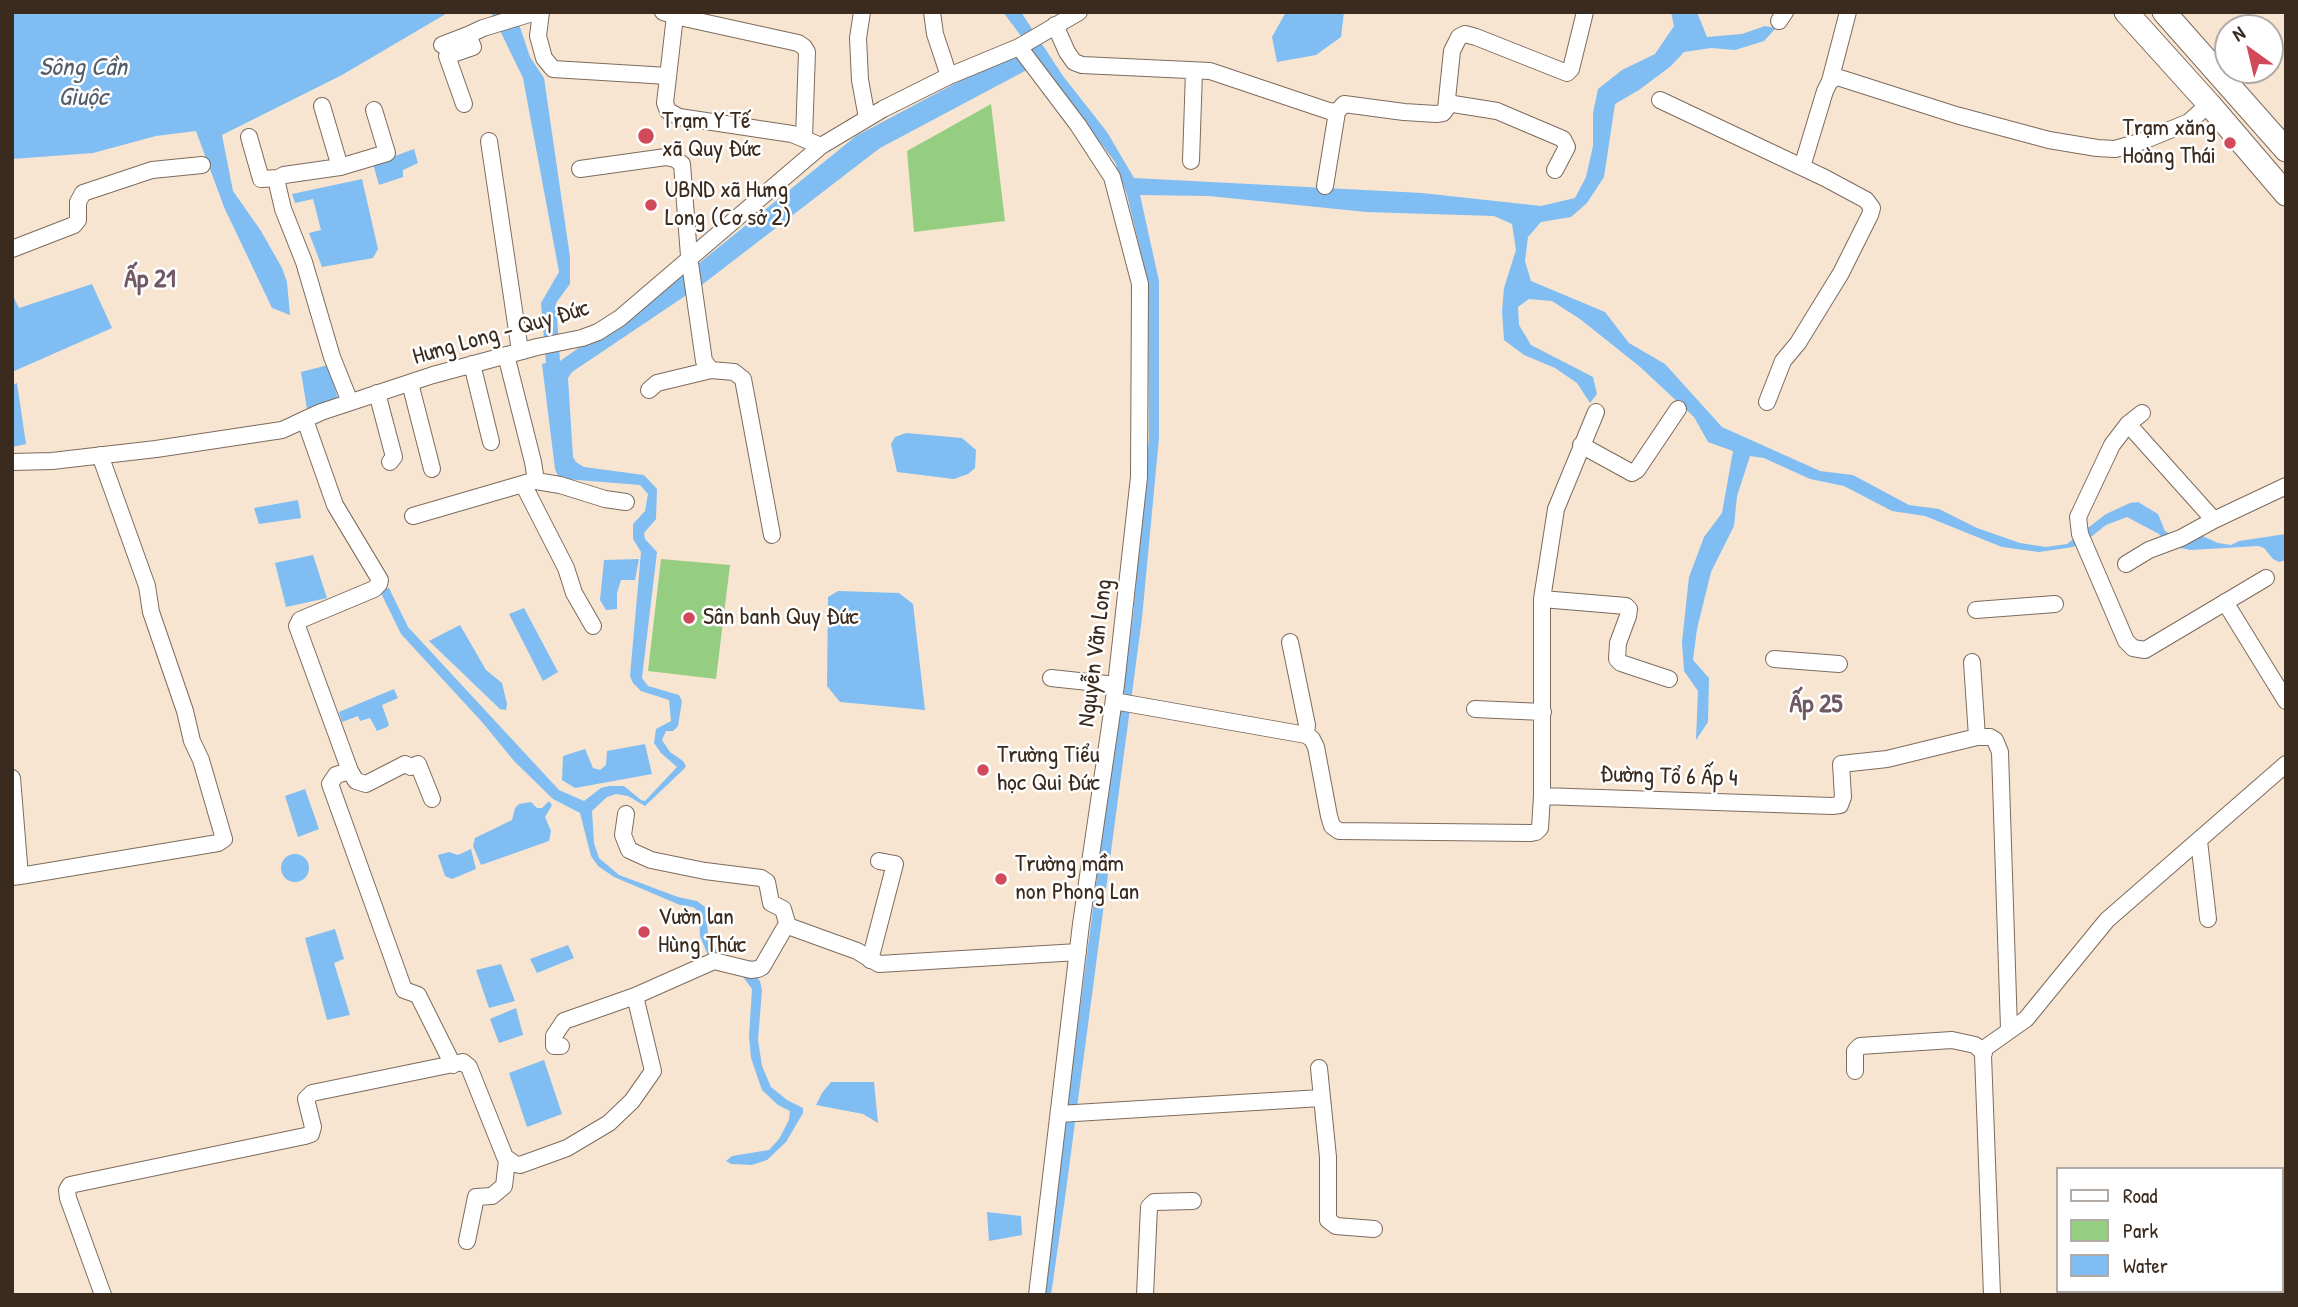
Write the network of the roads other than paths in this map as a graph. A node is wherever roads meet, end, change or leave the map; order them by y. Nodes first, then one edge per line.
1 (539, 12) edge
2 (862, 12) edge
3 (932, 12) edge
4 (1079, 12) edge
5 (1585, 12) edge
6 (1848, 12) edge
7 (2126, 12) edge
8 (2164, 12) edge
9 (671, 13) edge
10 (1055, 25) junction
11 (468, 35) junction
12 (442, 45) dead end
13 (1021, 46) junction
14 (1194, 71) junction
15 (668, 76) junction
16 (949, 76) junction
17 (1830, 81) junction
18 (1660, 100) dead end
19 (1447, 103) junction
20 (464, 104) dead end
21 (2209, 104) junction
22 (322, 106) dead end
23 (374, 110) dead end
24 (1337, 112) junction
25 (867, 118) junction
26 (249, 138) dead end
27 (804, 138) junction
28 (489, 141) dead end
29 (821, 146) junction
30 (2286, 150) edge
31 (1191, 162) dead end
32 (202, 165) dead end
33 (340, 167) junction
34 (1802, 167) junction
35 (580, 170) dead end
36 (1555, 170) dead end
37 (278, 178) junction
38 (1325, 186) dead end
39 (2286, 194) edge
40 (12, 250) edge
41 (689, 256) junction
42 (513, 353) junction
43 (472, 364) junction
44 (710, 370) junction
45 (410, 383) junction
46 (649, 390) dead end
47 (377, 393) junction
48 (350, 402) junction
49 (1767, 402) dead end
50 (1678, 409) dead end
51 (1596, 412) dead end
52 (2142, 413) dead end
53 (300, 422) junction
54 (2128, 424) junction
55 (491, 442) dead end
56 (1581, 445) junction
57 (100, 455) junction
58 (12, 462) edge
59 (390, 462) dead end
60 (432, 469) dead end
61 (529, 482) junction
62 (2286, 486) edge
63 (626, 502) dead end
64 (414, 516) dead end
65 (2214, 520) junction
66 (772, 536) dead end
67 (2126, 564) dead end
68 (2266, 578) dead end
69 (1542, 599) junction
70 (2225, 602) junction
71 (2055, 604) dead end
72 (1976, 610) dead end
73 (593, 626) dead end
74 (1290, 642) dead end
75 (1774, 659) dead end
76 (1972, 662) dead end
77 (1839, 664) dead end
78 (1051, 678) dead end
79 (1669, 679) dead end
80 (1115, 693) junction
81 (2286, 701) edge
82 (1475, 709) dead end
83 (1543, 712) junction
84 (1307, 735) junction
85 (1977, 737) junction
86 (2286, 764) edge
87 (350, 771) junction
88 (13, 788) edge
89 (1542, 796) junction
90 (432, 799) dead end
91 (626, 814) dead end
92 (2199, 841) junction
93 (879, 861) dead end
94 (16, 877) edge
95 (2208, 919) dead end
96 (788, 926) junction
97 (1078, 952) junction
98 (870, 960) junction
99 (635, 996) junction
100 (2008, 1029) junction
101 (561, 1046) dead end
102 (1984, 1053) junction
103 (453, 1065) junction
104 (1320, 1068) dead end
105 (1855, 1070) dead end
106 (1321, 1098) junction
107 (1059, 1114) junction
108 (508, 1160) junction
109 (1193, 1201) dead end
110 (1374, 1229) dead end
111 (467, 1241) dead end
112 (103, 1295) edge
113 (1037, 1295) edge
114 (1145, 1295) edge
115 (1992, 1295) edge

1 - 11 street
1 - 15 street
2 - 25 street
3 - 16 street
4 - 10 street, Hưng Long - Quy Đức
5 - 19 street
6 - 17 street
7 - 21 highway
8 - 30 highway
9 - 15 street
9 - 27 street
10 - 13 street, Hưng Long - Quy Đức
10 - 14 street
11 - 12 street
11 - 20 street
13 - 16 street, Hưng Long - Quy Đức
13 - 80 street, Nguyễn Văn Long
14 - 24 street
14 - 31 street
15 - 27 street
16 - 25 street, Hưng Long - Quy Đức
17 - 21 street
17 - 34 street
18 - 34 street
19 - 24 street
19 - 36 street
21 - 39 highway
22 - 33 street
23 - 33 street
24 - 38 street
25 - 29 street, Hưng Long - Quy Đức
26 - 37 street
27 - 29 street
28 - 42 street
29 - 41 street, Hưng Long - Quy Đức
32 - 40 street
33 - 37 street
34 - 49 street
35 - 41 street
37 - 48 street
41 - 42 street, Hưng Long - Quy Đức
41 - 44 street
42 - 43 street, Hưng Long - Quy Đức
42 - 61 street
43 - 45 street, Hưng Long - Quy Đức
43 - 55 street
44 - 46 street
44 - 66 street
45 - 47 street, Hưng Long - Quy Đức
45 - 60 street
47 - 48 street, Hưng Long - Quy Đức
47 - 59 street
48 - 53 street, Hưng Long - Quy Đức
50 - 56 street
51 - 56 street
52 - 54 street
53 - 57 street, Hưng Long - Quy Đức
53 - 87 street
54 - 65 street
54 - 70 street
56 - 69 street
57 - 58 street, Hưng Long - Quy Đức
57 - 94 street
61 - 63 street
61 - 64 street
61 - 73 street
62 - 65 street
65 - 67 street
68 - 70 street
69 - 79 street
69 - 83 street
70 - 81 street
71 - 72 street
74 - 84 street
75 - 77 street
76 - 85 street
78 - 80 street
80 - 84 street
80 - 97 street, Nguyễn Văn Long
82 - 83 street
83 - 89 street
84 - 89 street
85 - 89 street, Đường Tổ 6 Ấp 4
85 - 100 street
86 - 92 street
87 - 90 street
87 - 103 street
88 - 94 street
91 - 96 street
92 - 95 street
92 - 100 street
93 - 98 street
96 - 98 street
96 - 99 street
97 - 98 street
97 - 107 street, Nguyễn Văn Long
99 - 101 street
99 - 108 street
100 - 102 street
102 - 105 street
102 - 115 street
103 - 108 street
103 - 112 street
104 - 106 street
106 - 107 street
106 - 110 street
107 - 113 street, Nguyễn Văn Long
108 - 111 street
109 - 114 street

